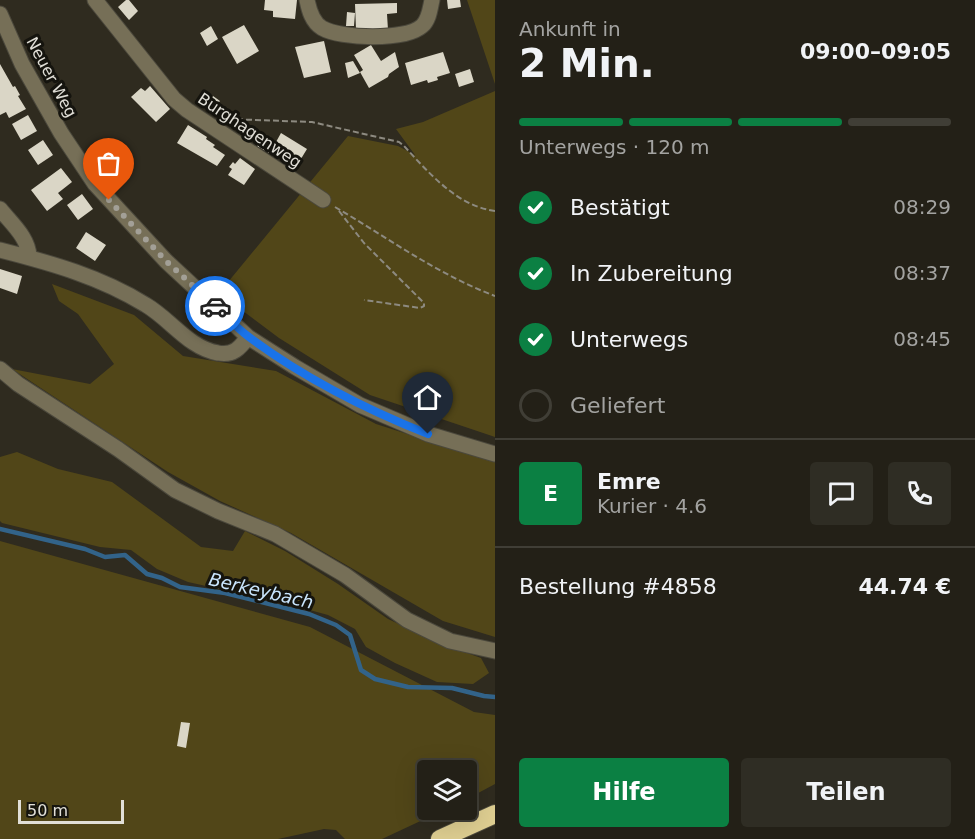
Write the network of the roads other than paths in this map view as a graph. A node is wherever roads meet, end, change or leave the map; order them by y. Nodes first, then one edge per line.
1 (95, 0) edge
2 (307, 0) edge
3 (432, 0) edge
4 (0, 14) edge
5 (323, 200) road end
6 (0, 209) edge
7 (0, 250) edge
8 (28, 257) junction
9 (248, 337) junction
10 (0, 369) edge
11 (495, 454) edge
12 (495, 651) edge
13 (495, 814) edge
14 (440, 839) edge

1 - 5 street, Burghagenweg
2 - 3 street
4 - 9 street, Neuer Weg
6 - 8 street
7 - 8 street
8 - 9 street
9 - 11 street, Neuer Weg
10 - 12 street
13 - 14 highway

